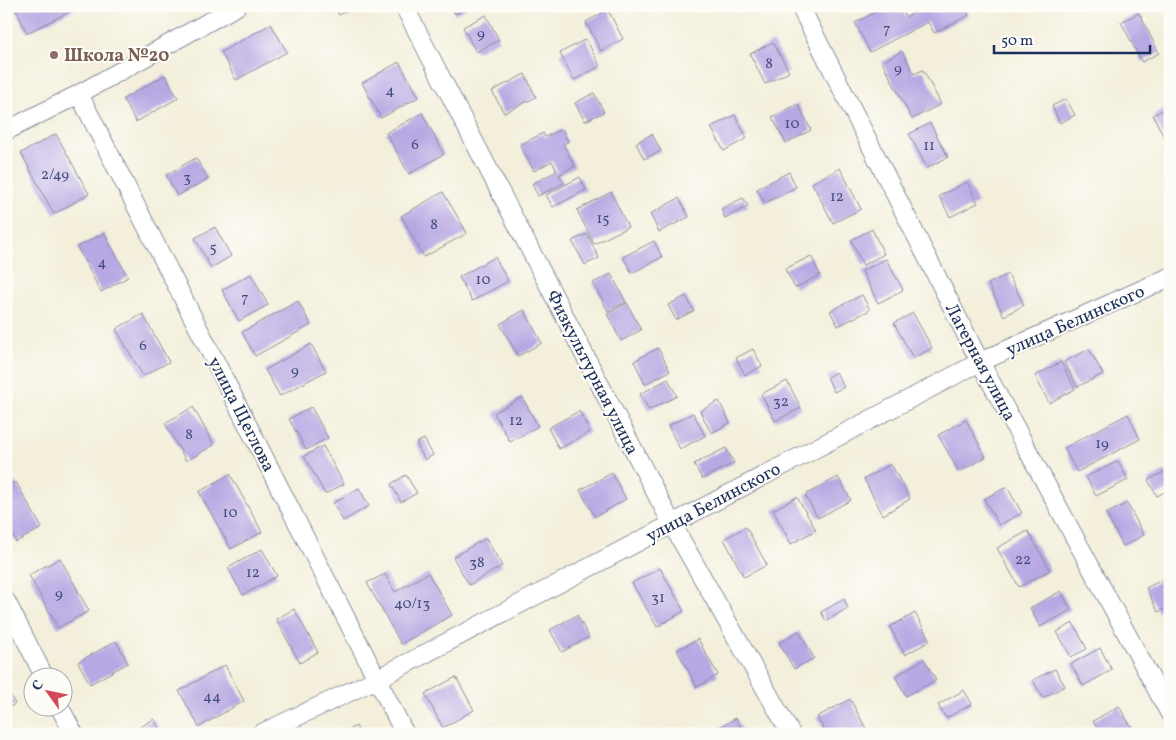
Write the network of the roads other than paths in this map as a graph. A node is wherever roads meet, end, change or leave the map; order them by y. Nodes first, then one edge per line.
1 (237, 6) edge
2 (404, 6) edge
3 (800, 6) edge
4 (79, 94) junction
5 (6, 131) edge
6 (1170, 277) edge
7 (980, 362) junction
8 (672, 524) junction
9 (6, 601) edge
10 (40, 668) edge
11 (377, 679) junction
12 (1170, 714) edge
13 (65, 718) edge
14 (74, 734) edge
15 (260, 734) edge
16 (405, 734) edge
17 (791, 734) edge

1 - 4 street
2 - 8 street, Физкультурная улица
3 - 7 street, Лагерная улица
4 - 5 street
4 - 11 street, улица Щеглова
6 - 7 street, улица Белинского
7 - 8 street, улица Белинского
7 - 12 street, Лагерная улица
8 - 11 street, улица Белинского
8 - 17 street, Физкультурная улица
9 - 10 street
11 - 15 street, улица Белинского
11 - 16 street, улица Щеглова
13 - 14 street

